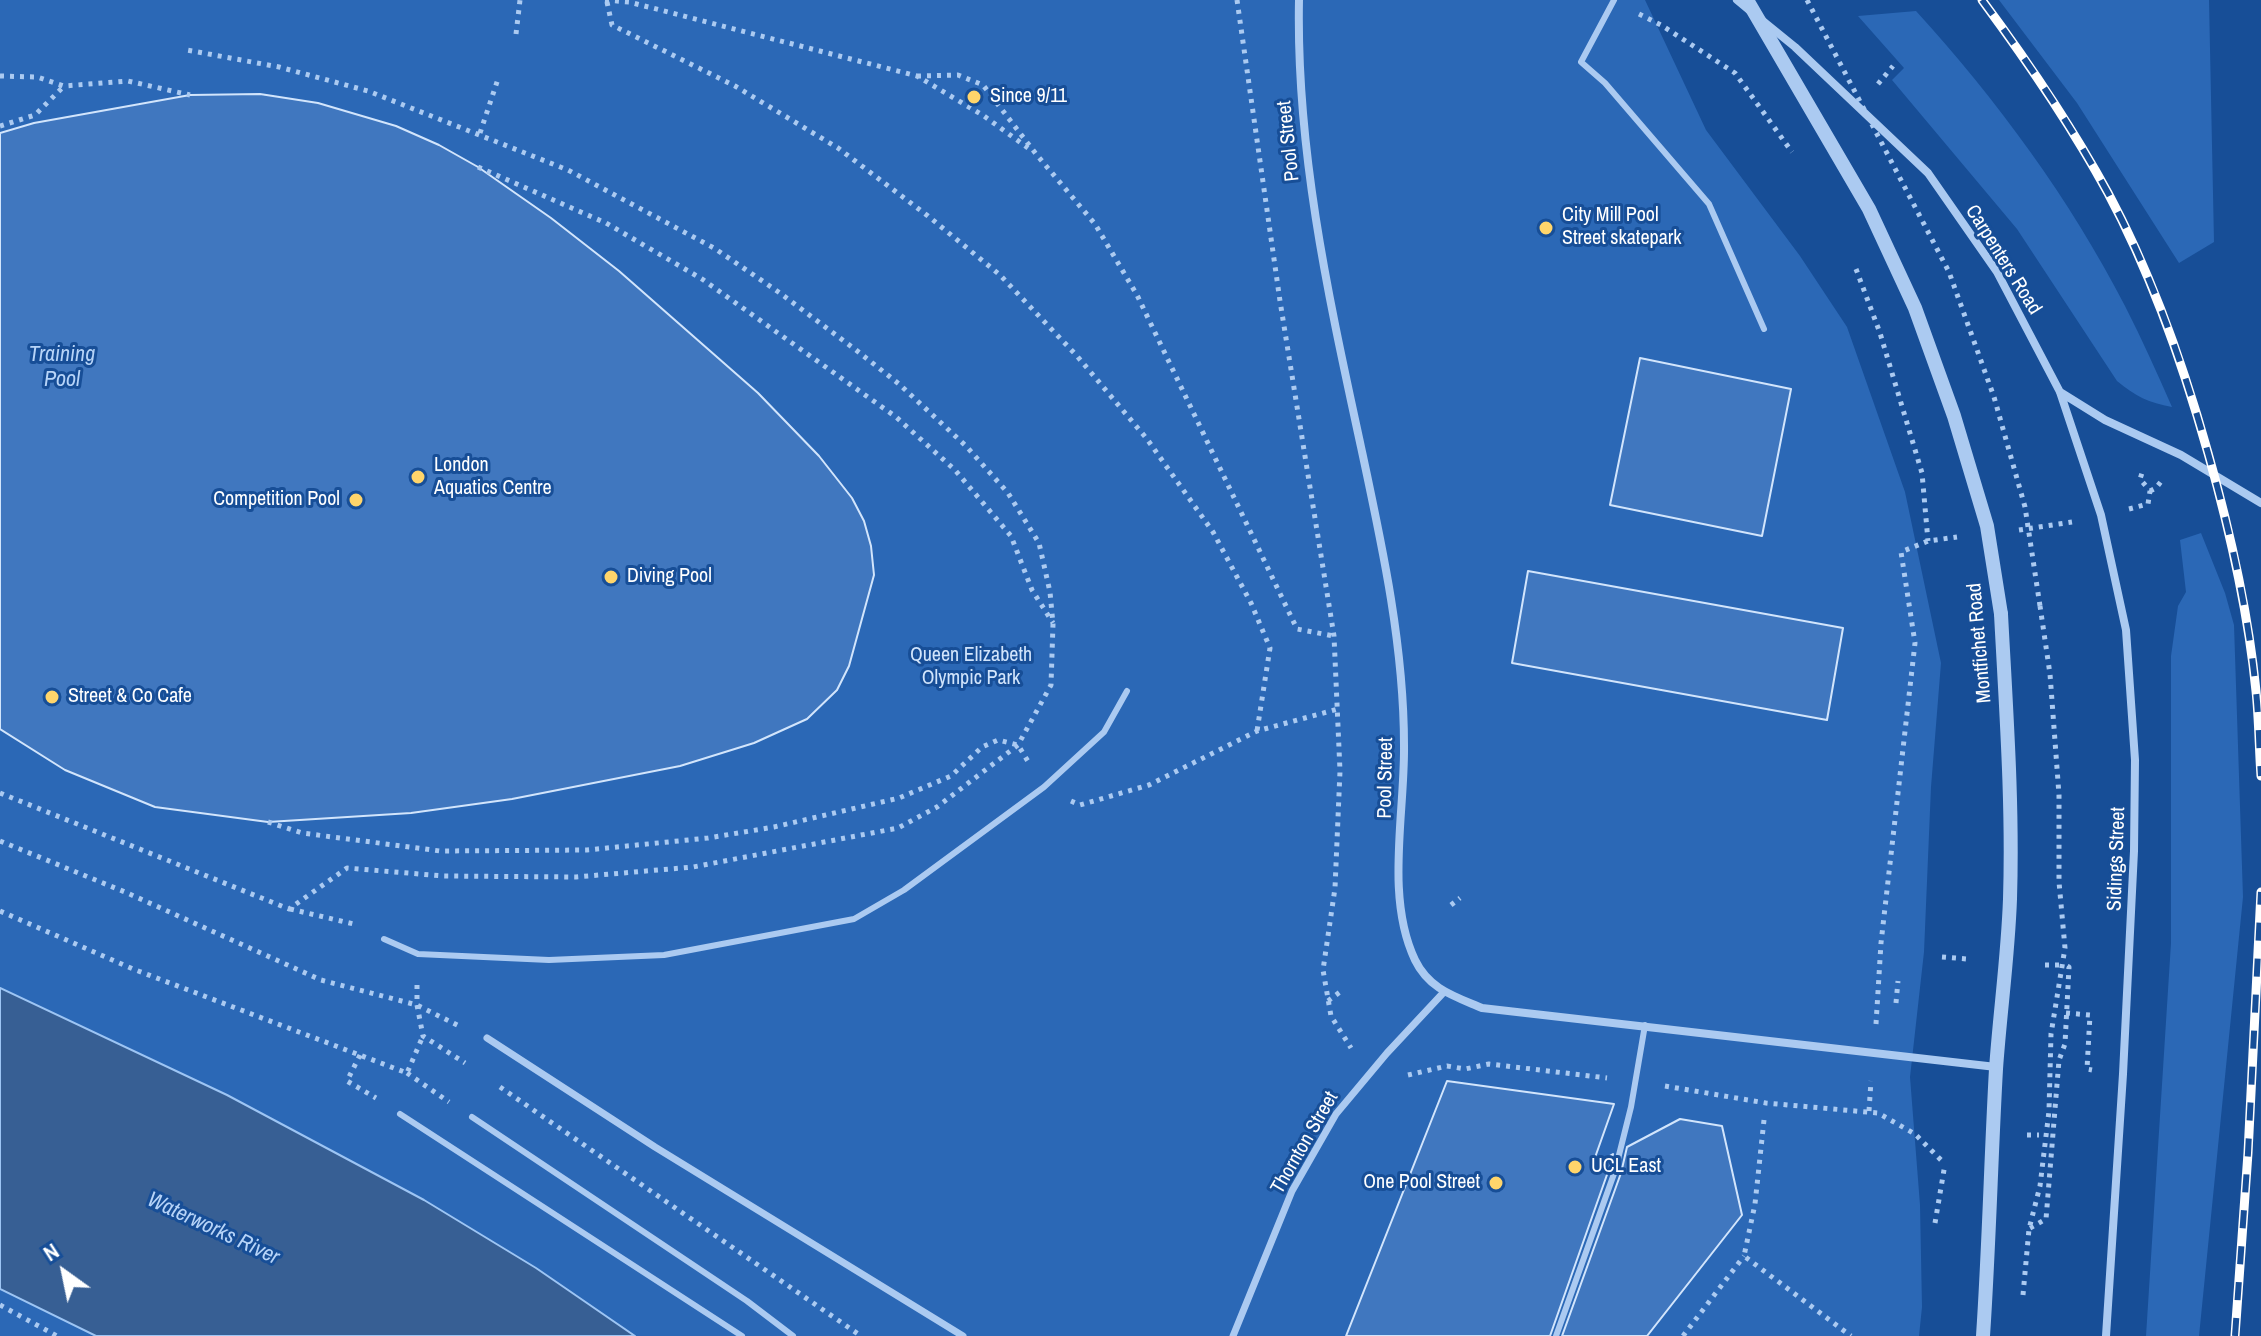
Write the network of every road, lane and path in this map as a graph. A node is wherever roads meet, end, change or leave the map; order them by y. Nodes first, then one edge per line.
1 (520, 0) edge
2 (1237, 0) edge
3 (1299, 0) edge
4 (1737, 0) edge
5 (1747, 0) edge
6 (606, 1) edge
7 (1613, 1) edge
8 (516, 34) dead end
9 (187, 50) dead end
10 (0, 76) edge
11 (917, 76) junction
12 (498, 79) dead end
13 (64, 86) junction
14 (190, 95) dead end
15 (0, 126) edge
16 (480, 133) junction
17 (1036, 154) junction
18 (1798, 159) dead end
19 (478, 167) dead end
20 (1852, 259) dead end
21 (1764, 329) dead end
22 (2060, 392) junction
23 (2140, 479) dead end
24 (2261, 503) edge
25 (2126, 509) dead end
26 (1928, 541) dead end
27 (1901, 552) dead end
28 (2040, 606) dead end
29 (1053, 624) junction
30 (1334, 636) junction
31 (1127, 691) dead end
32 (1338, 709) junction
33 (1257, 731) junction
34 (1018, 745) junction
35 (1044, 787) junction
36 (0, 793) edge
37 (268, 822) dead end
38 (0, 841) edge
39 (1460, 898) dead end
40 (1451, 905) dead end
41 (289, 909) junction
42 (0, 911) edge
43 (384, 939) joint
44 (1942, 957) dead end
45 (1967, 959) dead end
46 (2045, 965) dead end
47 (2059, 965) dead end
48 (2067, 966) dead end
49 (1898, 981) dead end
50 (1340, 992) dead end
51 (1444, 992) junction
52 (1328, 1001) junction
53 (1878, 1001) dead end
54 (1896, 1003) dead end
55 (417, 1005) junction
56 (2066, 1013) junction
57 (1645, 1025) junction
58 (423, 1036) junction
59 (487, 1038) joint
60 (1350, 1047) dead end
61 (360, 1055) junction
62 (469, 1066) dead end
63 (1996, 1067) junction
64 (2087, 1069) dead end
65 (407, 1073) junction
66 (1404, 1076) dead end
67 (1635, 1082) junction
68 (495, 1083) dead end
69 (359, 1087) dead end
70 (1871, 1089) dead end
71 (1869, 1111) junction
72 (400, 1114) dead end
73 (472, 1117) joint
74 (1764, 1120) dead end
75 (2027, 1135) dead end
76 (2039, 1135) dead end
77 (2029, 1162) dead end
78 (2043, 1162) junction
79 (1935, 1223) dead end
80 (2029, 1229) junction
81 (1744, 1256) junction
82 (0, 1305) edge
83 (2022, 1305) dead end
84 (57, 1336) edge
85 (742, 1336) edge
86 (793, 1336) edge
87 (861, 1336) edge
88 (963, 1336) edge
89 (1233, 1336) edge
90 (1556, 1336) edge
91 (1683, 1336) edge
92 (1851, 1336) edge
93 (1983, 1336) edge
94 (2106, 1336) edge

1 - 8 path
2 - 30 path
3 - 51 street, Pool Street
4 - 22 street, Carpenters Road
5 - 63 street, Montfichet Road, bridge
6 - 11 path
6 - 33 path
7 - 18 path
7 - 21 lane
9 - 16 path
10 - 13 path
11 - 17 path
11 - 17 path
12 - 16 path
13 - 14 path
13 - 15 path
16 - 29 path
17 - 30 path
19 - 29 path
20 - 26 path
22 - 24 street
22 - 94 street, Sidings Street
23 - 25 path
27 - 53 path
28 - 78 path
29 - 34 path
30 - 32 path
31 - 35 lane
32 - 33 path
32 - 52 path
33 - 35 path
34 - 35 path
34 - 37 path
34 - 41 path
35 - 43 lane
36 - 41 path
38 - 55 path
39 - 40 path
41 - 43 path
42 - 61 path
44 - 45 path
46 - 47 path
48 - 56 path
49 - 54 path
50 - 52 path
51 - 57 street, Pool Street
51 - 89 street, Thornton Street
52 - 60 path
55 - 58 path
55 - 59 path
56 - 64 path
56 - 80 path
57 - 63 street, Pool Street
57 - 67 lane
58 - 62 path
58 - 65 path
59 - 88 street
61 - 65 path
61 - 69 path
63 - 93 street, Montfichet Road
65 - 73 path
66 - 67 path
67 - 71 path
67 - 90 lane
68 - 87 path
70 - 71 path
71 - 79 path
72 - 85 lane
73 - 86 lane
74 - 81 path
75 - 76 path
77 - 78 path
78 - 80 path
80 - 83 path
81 - 91 path
81 - 92 path
82 - 84 path

